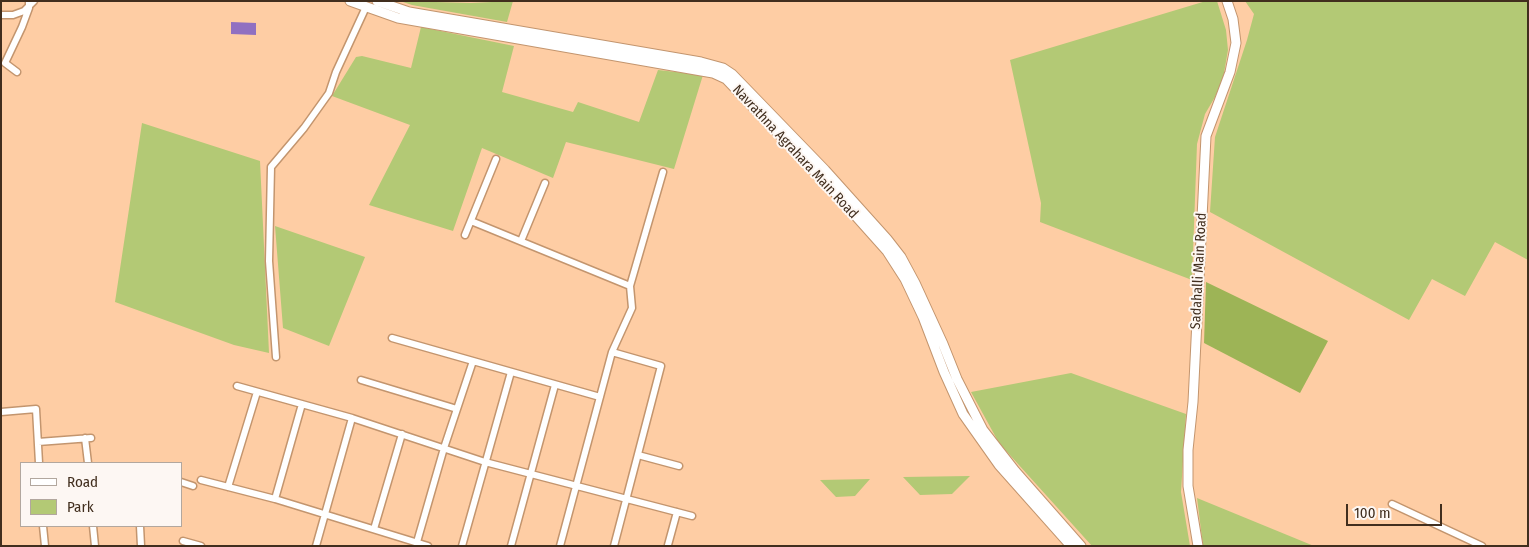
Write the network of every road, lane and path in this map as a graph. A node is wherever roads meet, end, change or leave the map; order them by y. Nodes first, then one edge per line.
1 (34, 1) edge
2 (350, 1) edge
3 (377, 1) edge
4 (1227, 1) edge
5 (29, 4) edge
6 (366, 7) junction
7 (1, 15) edge
8 (17, 72) dead end
9 (496, 159) dead end
10 (663, 172) dead end
11 (545, 183) dead end
12 (840, 193) junction
13 (471, 221) junction
14 (465, 235) dead end
15 (521, 241) junction
16 (630, 286) junction
17 (392, 338) dead end
18 (612, 352) junction
19 (276, 357) dead end
20 (473, 361) junction
21 (511, 372) junction
22 (360, 380) dead end
23 (555, 385) junction
24 (237, 386) dead end
25 (257, 392) junction
26 (600, 397) junction
27 (302, 404) junction
28 (457, 409) junction
29 (1, 412) edge
30 (352, 418) junction
31 (402, 434) junction
32 (38, 442) junction
33 (444, 448) junction
34 (638, 455) junction
35 (39, 462) edge
36 (88, 462) edge
37 (485, 462) junction
38 (680, 466) dead end
39 (530, 474) junction
40 (201, 480) dead end
41 (182, 482) edge
42 (193, 486) dead end
43 (576, 486) junction
44 (228, 488) junction
45 (275, 499) junction
46 (626, 499) junction
47 (1392, 504) dead end
48 (677, 512) junction
49 (325, 514) junction
50 (692, 516) dead end
51 (43, 527) edge
52 (93, 527) edge
53 (140, 527) edge
54 (374, 529) junction
55 (183, 541) dead end
56 (417, 542) junction
57 (45, 546) edge
58 (95, 546) edge
59 (141, 546) edge
60 (200, 546) edge
61 (316, 546) edge
62 (428, 546) edge
63 (462, 546) edge
64 (512, 546) edge
65 (560, 546) edge
66 (614, 546) edge
67 (668, 546) edge
68 (1071, 546) edge
69 (1081, 546) edge
70 (1198, 546) edge
71 (1482, 546) edge

1 - 5 street
2 - 6 street, Navrathna Agrahara Main Road
3 - 12 street, Navrathna Agrahara Main Road
4 - 70 street, Sadahalli Main Road
5 - 7 street
5 - 8 street
6 - 12 street, Navrathna Agrahara Main Road
6 - 19 street
9 - 13 street
10 - 16 street
11 - 15 street
12 - 68 street, Navrathna Agrahara Main Road
12 - 69 street, Navrathna Agrahara Main Road
13 - 14 street
13 - 15 street
15 - 16 street
16 - 18 street
17 - 20 street
18 - 26 street
18 - 34 street
20 - 21 street
20 - 28 street
21 - 23 street
21 - 37 street
22 - 28 street
23 - 26 street
23 - 39 street
24 - 25 street
25 - 27 street
25 - 44 street
26 - 43 street
27 - 30 street
27 - 45 street
28 - 33 street
29 - 32 street
30 - 31 street
30 - 49 street
31 - 33 street
31 - 54 street
32 - 35 street
32 - 36 street
33 - 37 street
33 - 56 street
34 - 38 street
34 - 46 street
37 - 39 street
37 - 63 street
39 - 43 street
39 - 64 street
40 - 44 street
41 - 42 street
43 - 46 street
43 - 65 street
44 - 45 street
45 - 49 street
46 - 48 street
46 - 66 street
47 - 71 street
48 - 50 street
48 - 67 street
49 - 54 street
49 - 61 street
51 - 57 street
52 - 58 street
53 - 59 street
54 - 56 street
55 - 60 street
56 - 62 street

